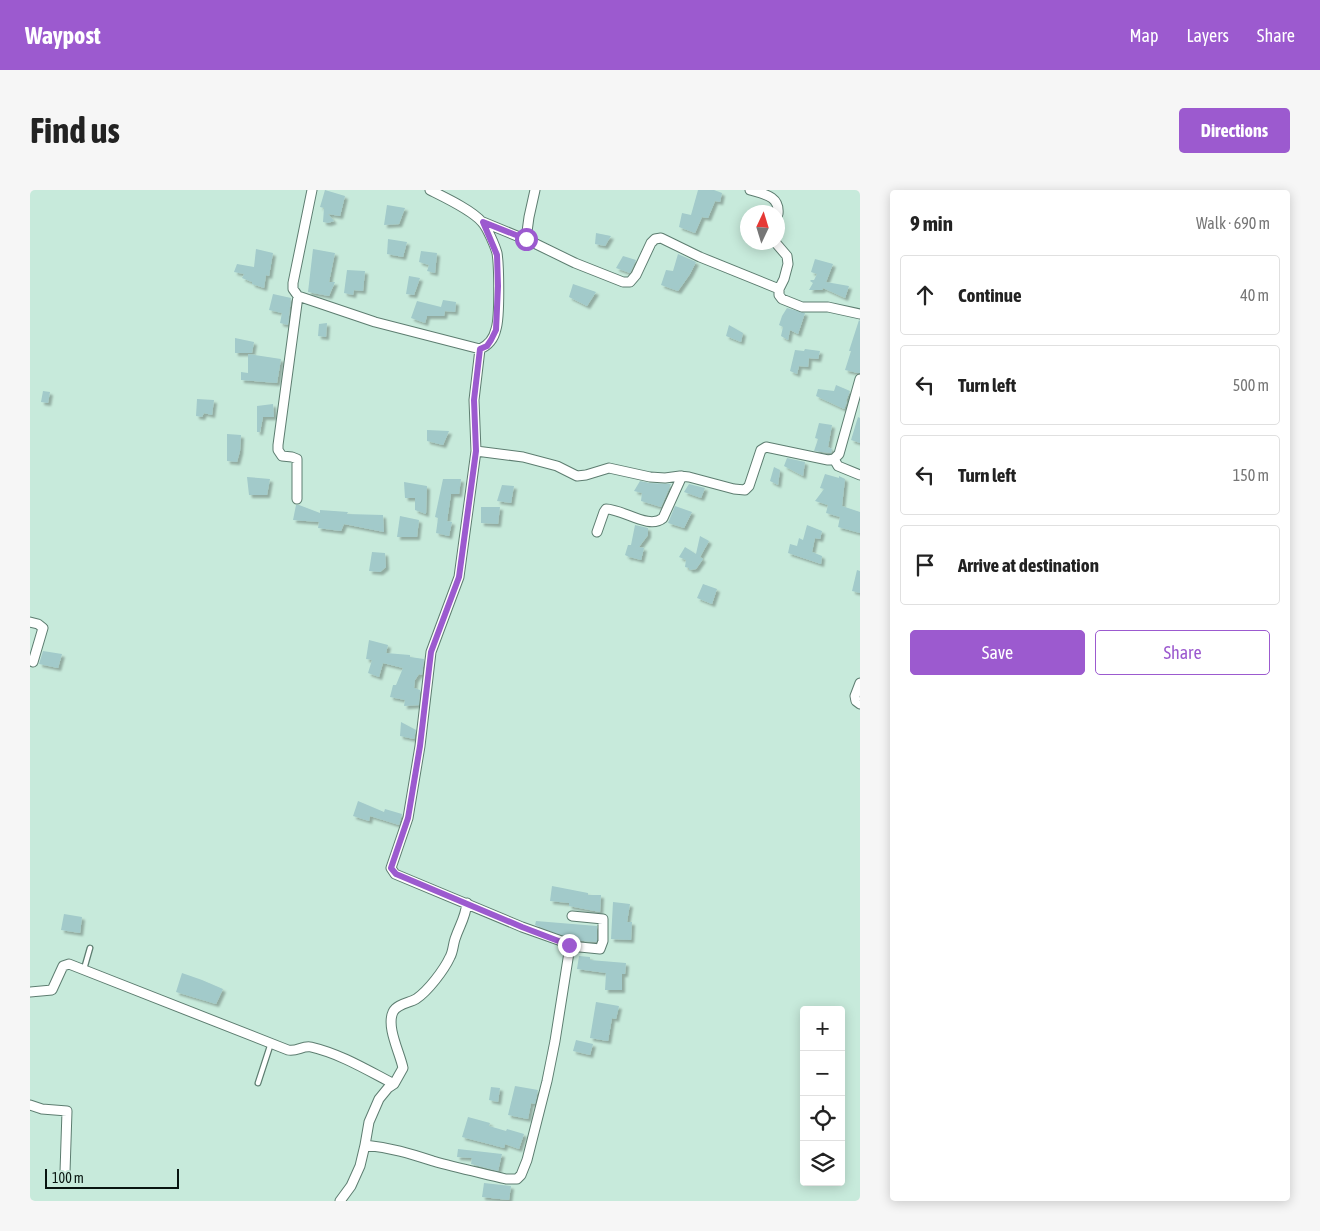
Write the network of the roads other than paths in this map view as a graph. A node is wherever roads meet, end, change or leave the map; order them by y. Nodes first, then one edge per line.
1 (312, 190) edge
2 (430, 190) edge
3 (535, 190) edge
4 (750, 190) edge
5 (777, 205) edge
6 (483, 222) junction
7 (526, 239) junction
8 (782, 250) edge
9 (779, 289) junction
10 (298, 296) junction
11 (860, 314) edge
12 (480, 349) junction
13 (860, 379) edge
14 (476, 451) junction
15 (834, 459) junction
16 (860, 475) edge
17 (682, 476) junction
18 (297, 499) dead end
19 (597, 532) dead end
20 (30, 622) edge
21 (33, 662) dead end
22 (860, 684) edge
23 (860, 704) edge
24 (467, 903) junction
25 (572, 916) dead end
26 (570, 946) junction
27 (90, 948) dead end
28 (84, 969) junction
29 (30, 992) edge
30 (270, 1043) junction
31 (258, 1083) dead end
32 (394, 1084) junction
33 (30, 1105) edge
34 (365, 1145) junction
35 (65, 1172) dead end
36 (340, 1201) edge

1 - 10 street
2 - 6 street
3 - 7 street
4 - 5 street
6 - 7 street
6 - 12 street
7 - 9 street
8 - 9 street
9 - 11 street
10 - 12 street
10 - 18 street
12 - 14 street
13 - 15 street
14 - 17 street
14 - 24 street
15 - 16 street
15 - 17 street
17 - 19 street
20 - 21 street
22 - 23 street
24 - 26 street
24 - 32 street
25 - 26 street
26 - 34 street
27 - 28 lane
28 - 29 street
28 - 30 street
30 - 31 lane
30 - 32 street
32 - 34 street
33 - 35 street
34 - 36 street

